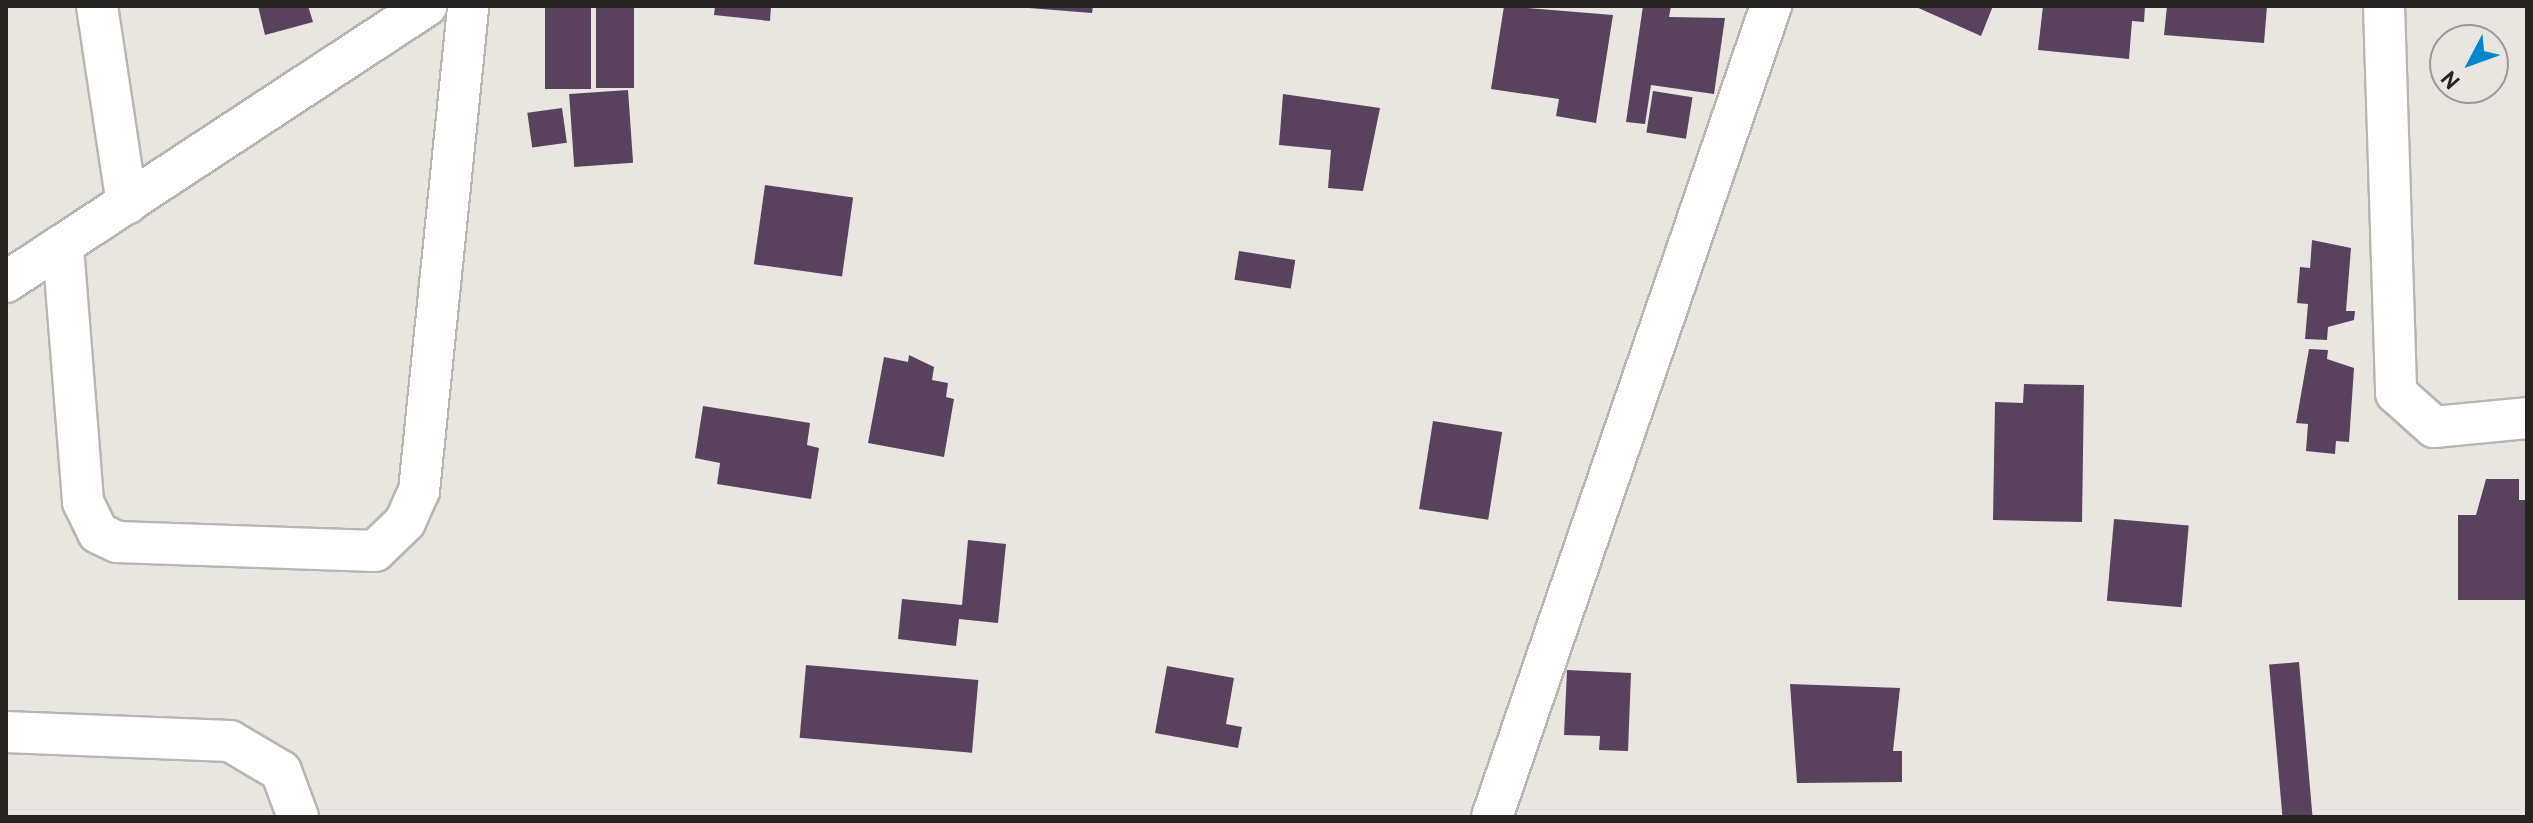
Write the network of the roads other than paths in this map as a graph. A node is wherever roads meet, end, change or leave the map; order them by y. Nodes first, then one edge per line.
1 (97, 6) edge
2 (426, 6) edge
3 (468, 6) edge
4 (1771, 6) edge
5 (2384, 6) edge
6 (127, 204) junction
7 (63, 247) junction
8 (6, 282) edge
9 (2527, 418) edge
10 (6, 732) edge
11 (298, 817) edge
12 (1492, 817) edge

1 - 6 street
2 - 6 street
3 - 7 street
4 - 12 street
5 - 9 street
6 - 7 street
7 - 8 street
10 - 11 street

